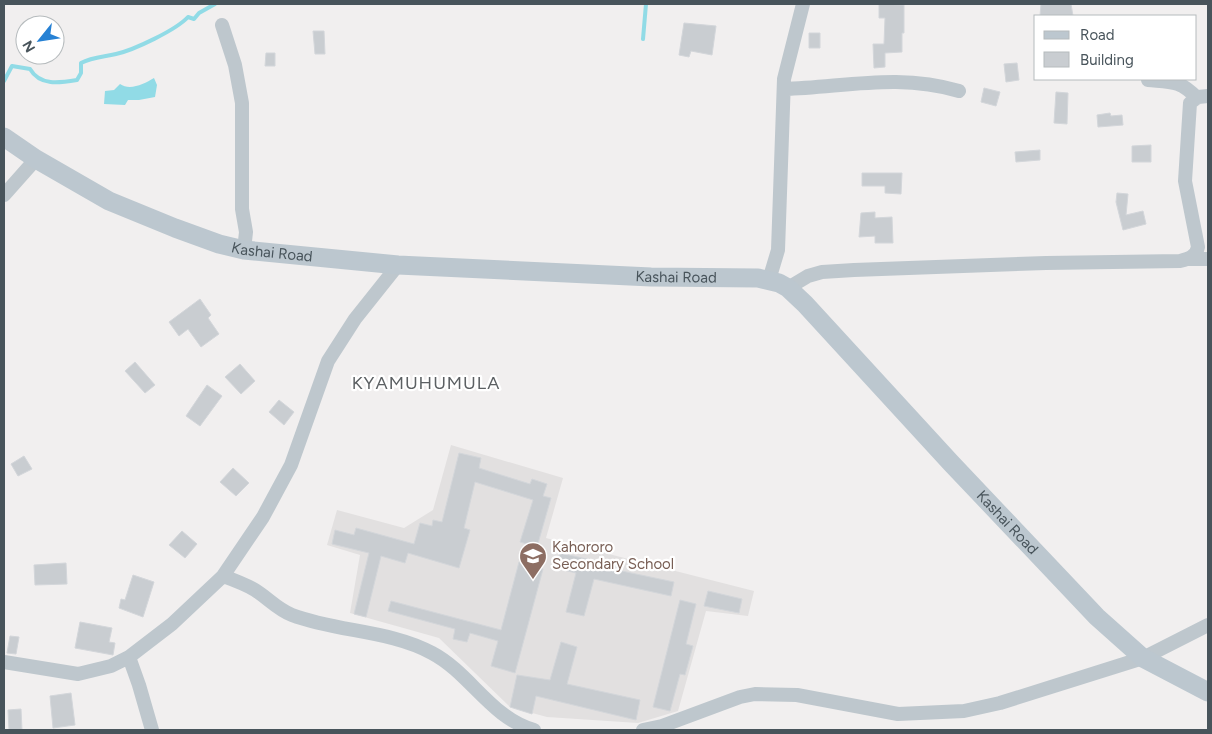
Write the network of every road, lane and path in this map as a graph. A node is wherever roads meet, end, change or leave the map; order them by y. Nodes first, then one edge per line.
1 (803, 4) edge
2 (222, 25) dead end
3 (1148, 80) edge
4 (784, 89) junction
5 (960, 90) dead end
6 (1202, 97) edge
7 (4, 137) edge
8 (36, 159) junction
9 (4, 195) edge
10 (244, 250) junction
11 (1189, 259) junction
12 (1208, 259) edge
13 (398, 266) junction
14 (769, 280) junction
15 (788, 288) junction
16 (223, 576) junction
17 (1208, 625) edge
18 (129, 657) junction
19 (1143, 658) junction
20 (4, 662) edge
21 (1208, 692) edge
22 (152, 730) edge
23 (534, 730) edge
24 (643, 730) edge

1 - 4 street
2 - 10 street
3 - 6 street
4 - 5 street
4 - 14 street
6 - 11 street
7 - 8 street, Kashai Road
8 - 9 street
8 - 10 street, Kashai Road
10 - 13 street, Kashai Road
11 - 12 street
11 - 15 street
13 - 14 street, Kashai Road
13 - 16 street
14 - 15 street, Kashai Road
15 - 19 street, Kashai Road
16 - 18 street
16 - 23 street
17 - 19 street
18 - 20 street
18 - 22 street
19 - 21 street, Kashai Road
19 - 24 street

